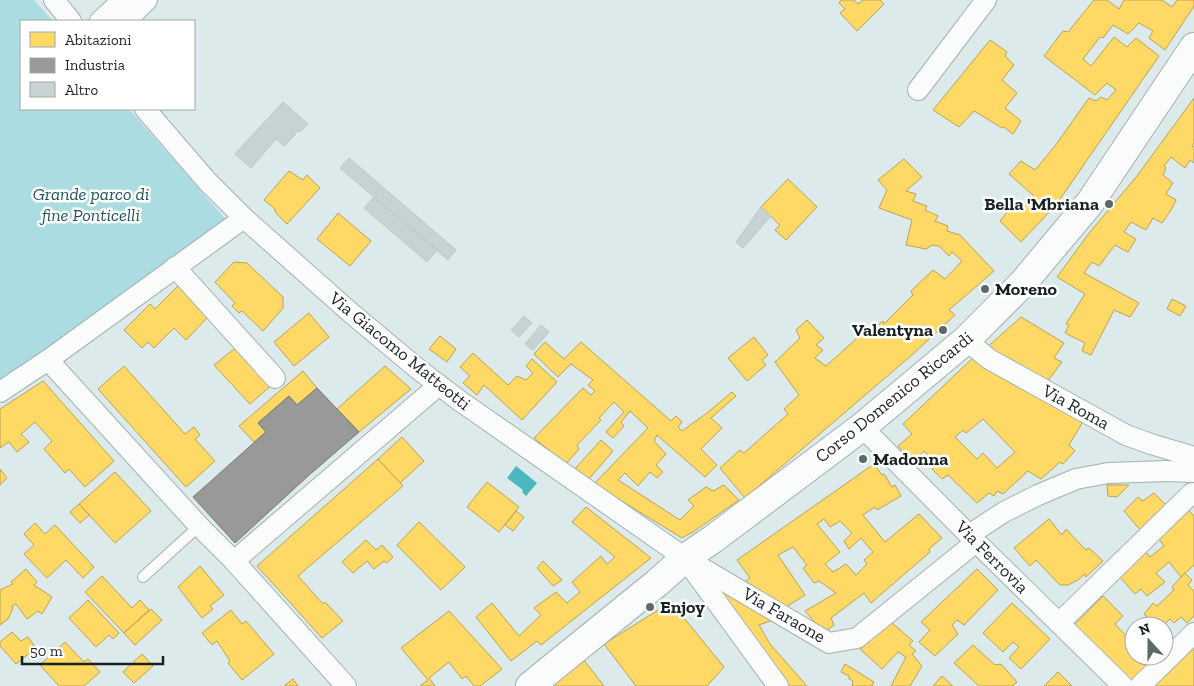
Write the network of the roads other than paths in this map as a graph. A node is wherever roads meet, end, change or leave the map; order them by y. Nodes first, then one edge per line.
1 (54, 0) edge
2 (123, 0) edge
3 (147, 0) edge
4 (986, 0) edge
5 (70, 20) edge
6 (101, 20) edge
7 (127, 20) edge
8 (1194, 47) edge
9 (918, 90) dead end
10 (146, 110) edge
11 (244, 218) junction
12 (175, 267) junction
13 (966, 340) junction
14 (48, 360) junction
15 (275, 378) dead end
16 (439, 385) junction
17 (0, 392) edge
18 (862, 427) junction
19 (1194, 457) edge
20 (1194, 472) edge
21 (1192, 493) dead end
22 (198, 526) junction
23 (973, 538) junction
24 (685, 558) junction
25 (234, 561) junction
26 (144, 577) dead end
27 (1059, 623) junction
28 (1194, 633) edge
29 (346, 686) edge
30 (530, 686) edge
31 (778, 686) edge
32 (1123, 686) edge
33 (1140, 686) edge

1 - 5 street
2 - 6 street
3 - 7 street
4 - 9 street
8 - 13 main road, Corso Domenico Riccardi
10 - 11 street, Via Giacomo Matteotti
11 - 12 street
11 - 16 street, Via Giacomo Matteotti
12 - 14 street
12 - 15 street
13 - 18 main road, Corso Domenico Riccardi
13 - 19 street, Via Roma
14 - 17 street
14 - 22 street
16 - 24 street, Via Giacomo Matteotti
16 - 25 street
18 - 23 street, Via Ferrovia
18 - 24 main road, Corso Domenico Riccardi
20 - 23 street, Via Faraone
21 - 27 street
22 - 25 street
22 - 26 lane
23 - 24 street, Via Faraone
23 - 27 street, Via Ferrovia
24 - 30 main road, Corso Domenico Riccardi
24 - 31 street
25 - 29 street
27 - 32 street, Via Ferrovia
28 - 33 street

